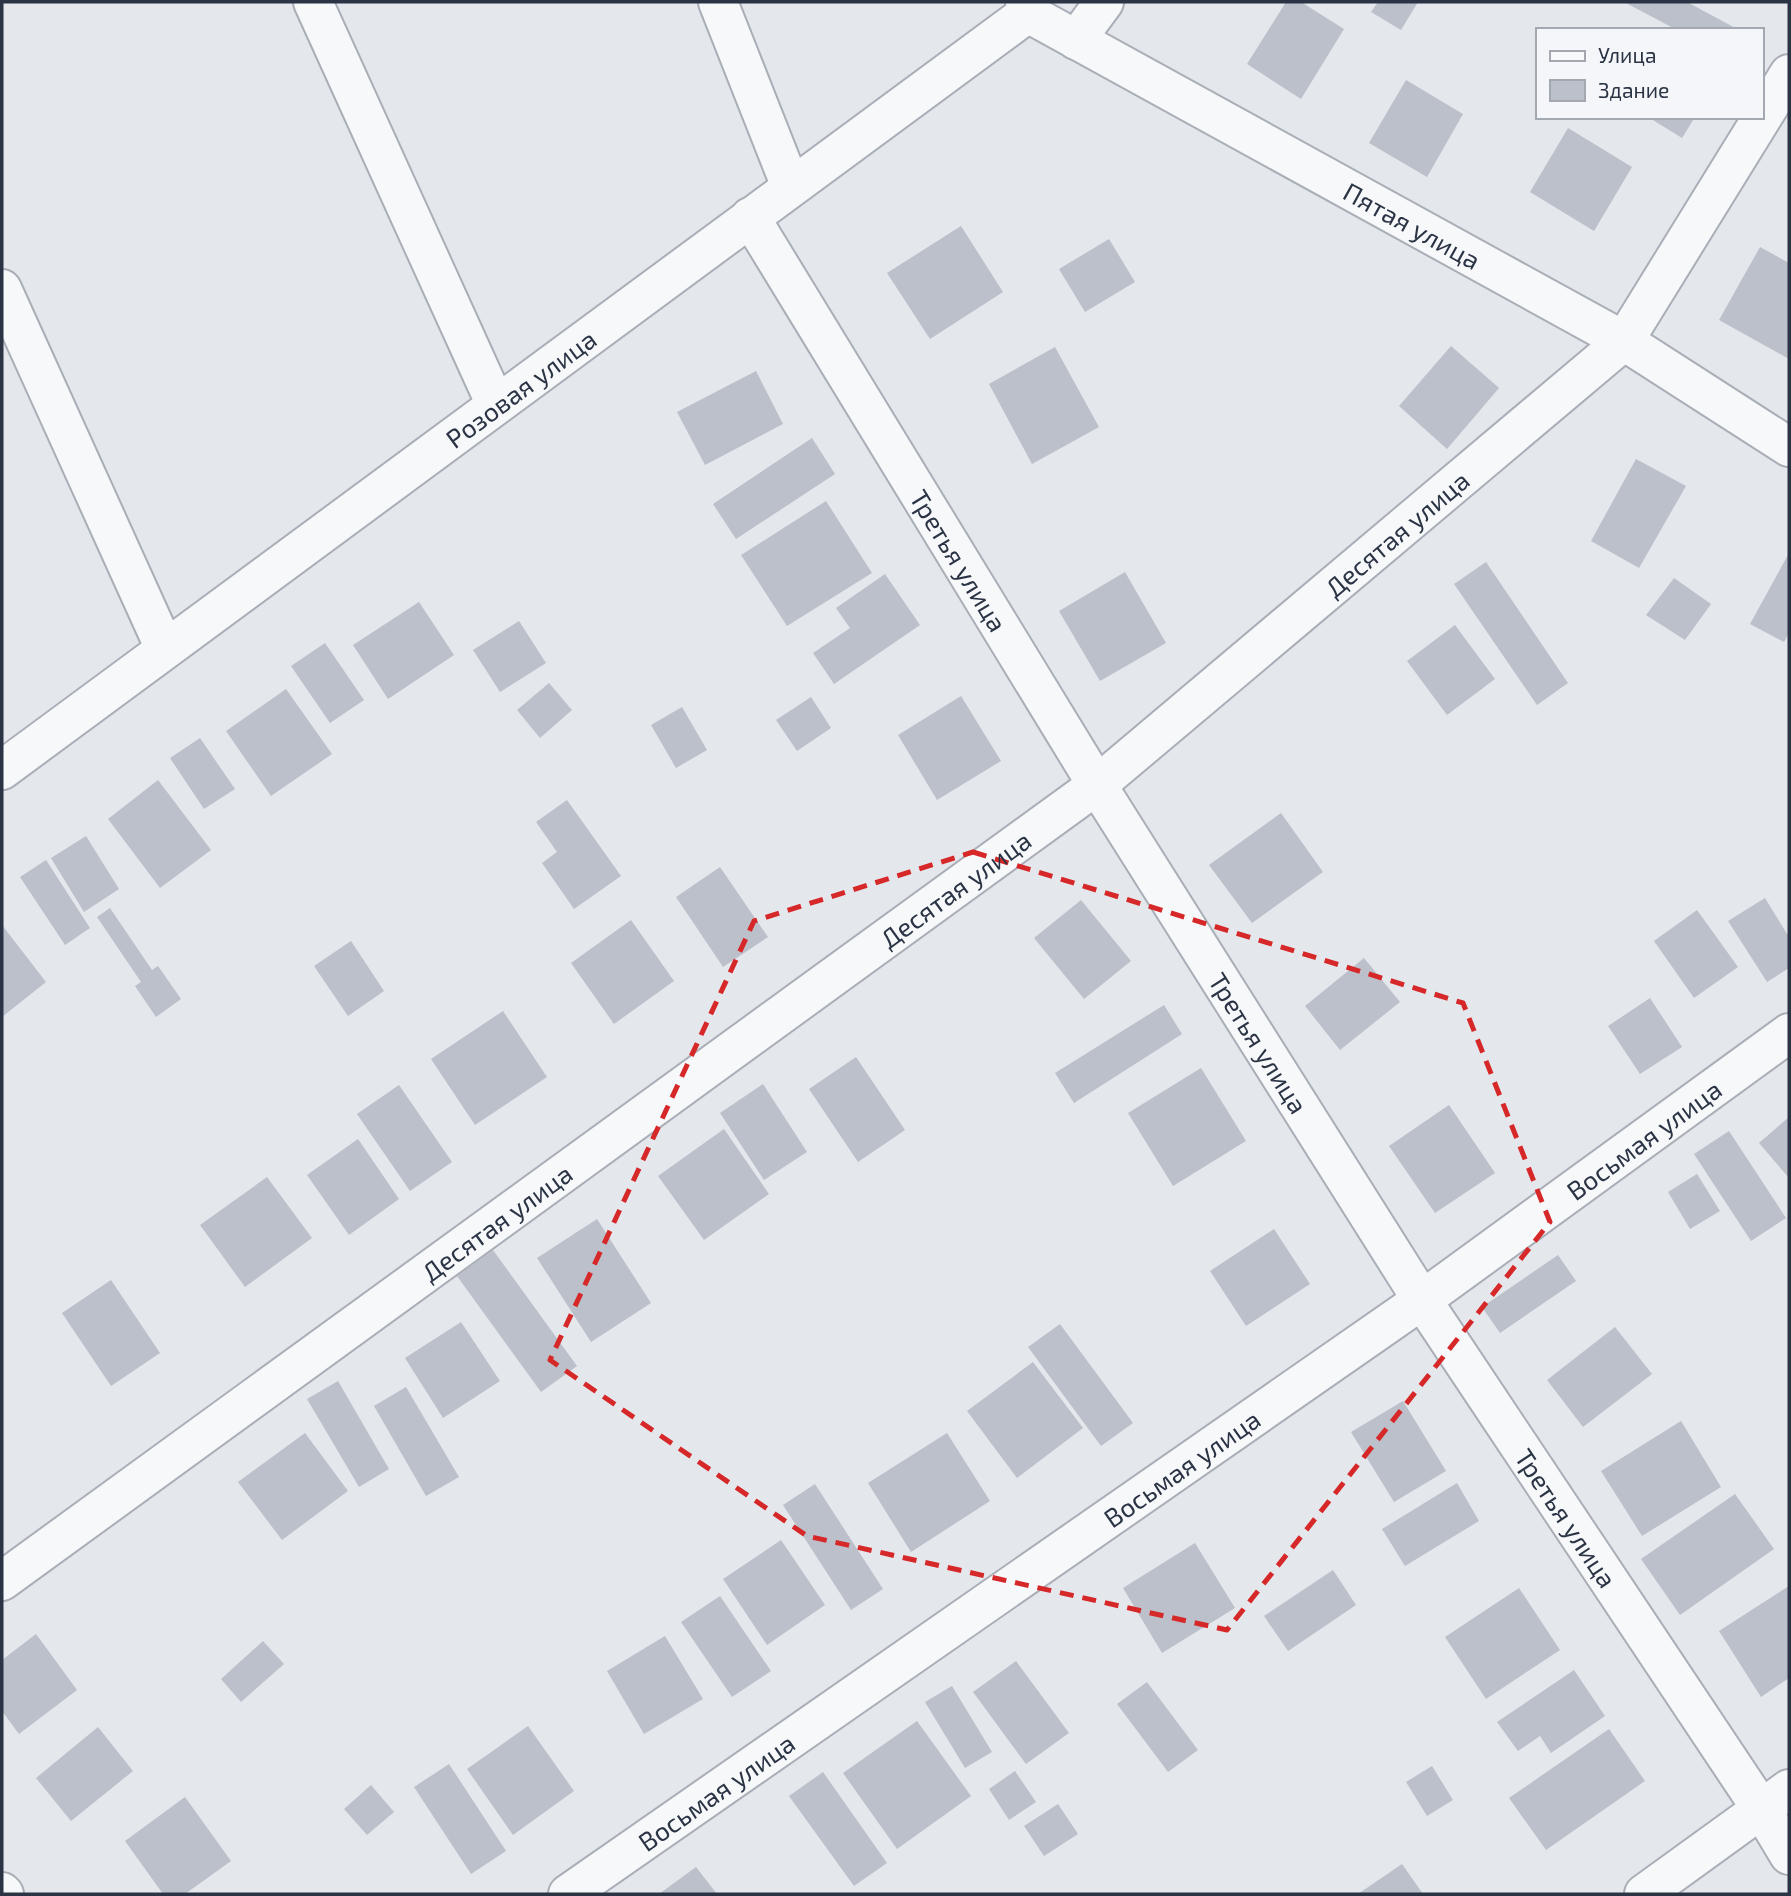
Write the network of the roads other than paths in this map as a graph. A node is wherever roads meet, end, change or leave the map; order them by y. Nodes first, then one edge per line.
1 (313, 2) edge
2 (718, 2) edge
3 (1104, 2) edge
4 (1027, 7) edge
5 (1076, 40) junction
6 (1789, 74) edge
7 (1763, 116) edge
8 (1761, 119) edge
9 (791, 187) junction
10 (750, 217) junction
11 (2, 289) edge
12 (1623, 341) junction
13 (495, 405) junction
14 (1789, 447) edge
15 (165, 649) junction
16 (2, 770) edge
17 (1097, 785) junction
18 (1789, 1033) edge
19 (1422, 1300) junction
20 (2, 1581) edge
21 (1776, 1799) edge
22 (1789, 1855) edge
23 (568, 1894) edge
24 (1644, 1894) edge

1 - 13 street
2 - 9 street
3 - 5 street
4 - 5 street, Пятая улица
4 - 9 street, Розовая улица
5 - 12 street, Пятая улица
6 - 7 street, Десятая улица
8 - 12 street, Десятая улица
9 - 10 street, Розовая улица
10 - 13 street, Розовая улица
10 - 17 street, Третья улица
11 - 15 street
12 - 14 street, Пятая улица
12 - 17 street, Десятая улица
13 - 15 street, Розовая улица
15 - 16 street, Розовая улица
17 - 19 street, Третья улица
17 - 20 street, Десятая улица
18 - 19 street, Восьмая улица
19 - 21 street, Третья улица
19 - 23 street, Восьмая улица
21 - 22 street, Третья улица
21 - 24 street

